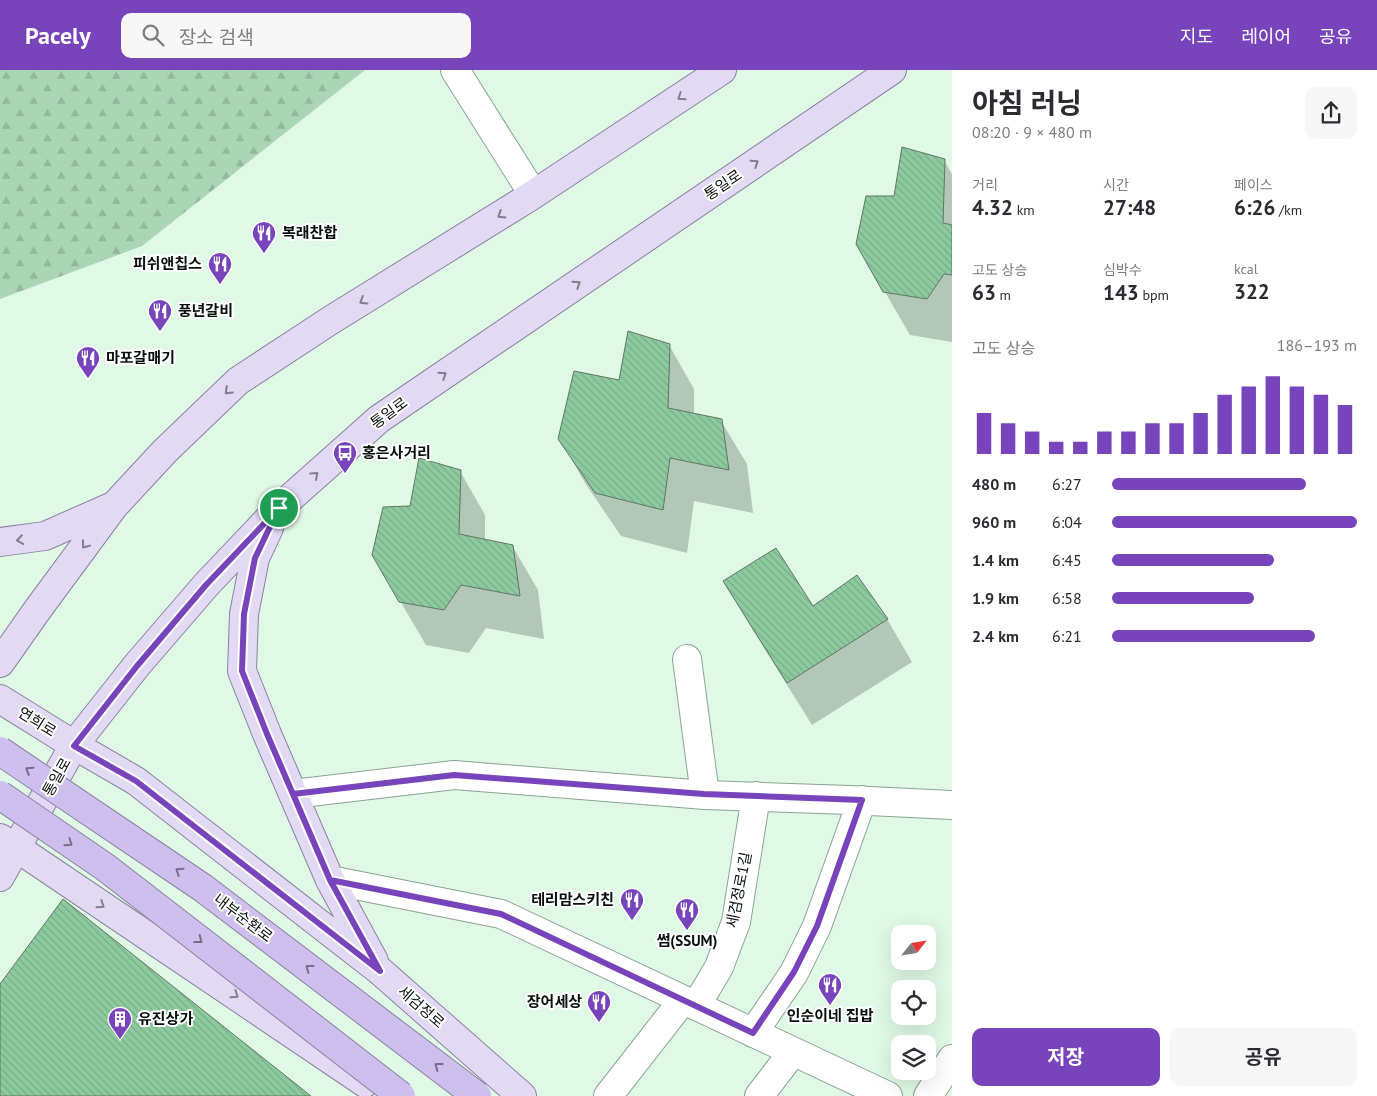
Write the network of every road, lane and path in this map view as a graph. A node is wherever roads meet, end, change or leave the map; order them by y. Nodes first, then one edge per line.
1 (455, 70) edge
2 (722, 70) edge
3 (892, 70) edge
4 (533, 194) junction
5 (114, 506) junction
6 (279, 508) junction
7 (0, 542) edge
8 (688, 659) dead end
9 (0, 664) edge
10 (0, 699) edge
11 (74, 746) junction
12 (0, 751) edge
13 (293, 794) junction
14 (704, 794) junction
15 (0, 795) edge
16 (756, 796) junction
17 (862, 800) junction
18 (951, 808) edge
19 (8, 843) edge
20 (0, 877) edge
21 (330, 880) junction
22 (380, 971) junction
23 (689, 1003) junction
24 (753, 1033) junction
25 (793, 1052) junction
26 (952, 1059) edge
27 (382, 1096) edge
28 (401, 1096) edge
29 (477, 1096) edge
30 (522, 1096) edge
31 (608, 1096) edge
32 (759, 1096) edge
33 (888, 1096) edge
34 (928, 1096) edge

1 - 4 street
2 -> 4 main road
6 -> 3 main road, 통일로
4 -> 5 main road
5 -> 7 main road
5 -> 9 main road
6 - 11 main road, 통일로
6 - 13 main road
8 - 14 street
10 - 11 main road, 연희로
11 - 19 main road, 통일로
11 - 22 main road, 세검정로
29 -> 12 highway, 내부순환로, bridge
13 - 14 street
13 - 21 main road
14 - 16 street
15 -> 28 highway, bridge
16 - 17 street
16 - 23 street, 세검정로1길
17 - 18 street
17 - 24 street
19 - 20 main road, 통일로
19 -> 27 main road
21 - 22 main road
21 - 23 street
22 - 30 main road, 세검정로
23 - 24 street
23 - 31 street, 세검정로1길
24 - 25 street
25 - 32 street
25 - 33 street
26 - 34 street

